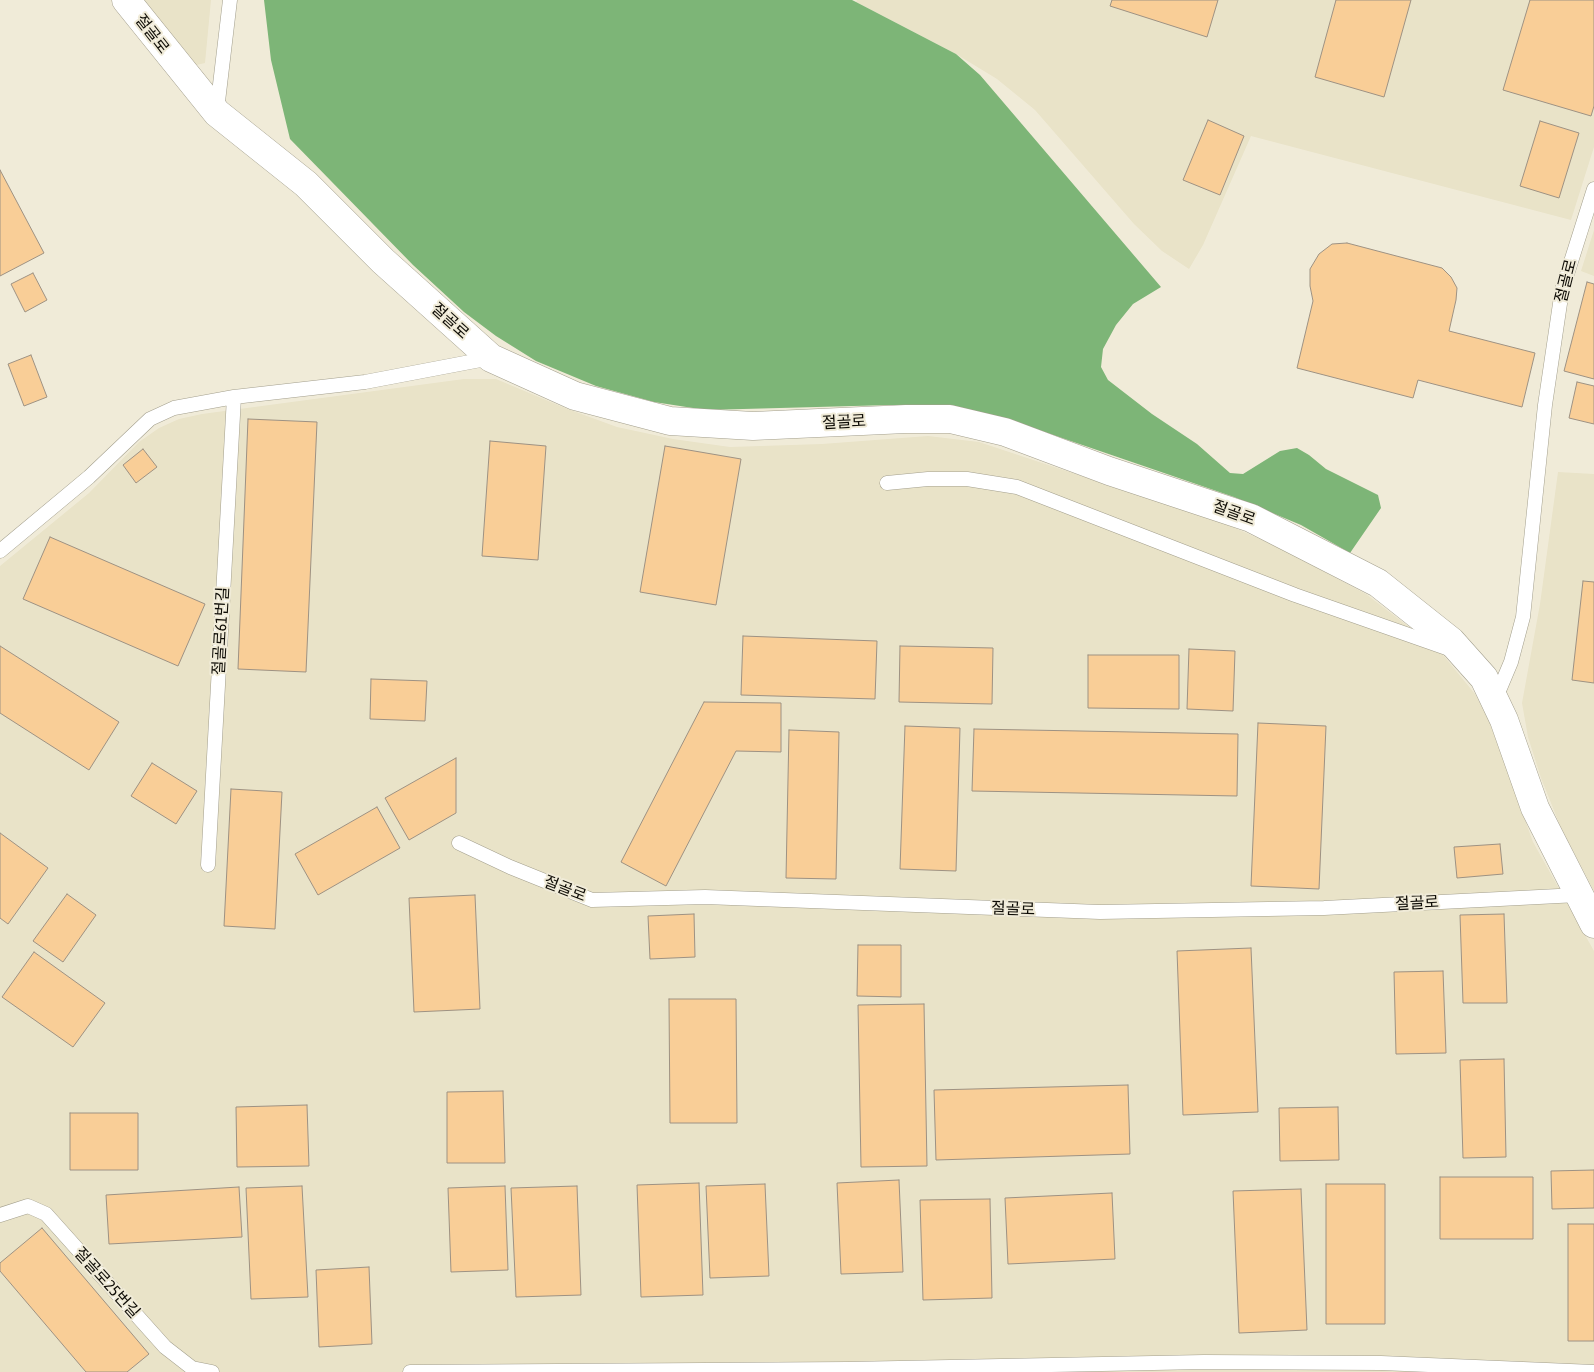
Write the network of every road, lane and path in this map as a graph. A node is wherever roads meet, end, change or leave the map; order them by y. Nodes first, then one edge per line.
1 (126, 0) edge
2 (230, 0) edge
3 (217, 113) junction
4 (1594, 189) edge
5 (491, 358) junction
6 (234, 397) junction
7 (887, 483) dead end
8 (0, 551) edge
9 (1462, 654) junction
10 (1495, 700) junction
11 (459, 844) dead end
12 (208, 865) dead end
13 (1578, 895) junction
14 (1594, 924) edge
15 (0, 1215) edge
16 (212, 1372) edge
17 (410, 1372) edge
18 (438, 1372) edge
19 (1594, 1372) edge

1 - 3 street, 절골로
2 - 3 lane
3 - 5 street, 절골로
4 - 10 lane, 절골로
5 - 6 lane
5 - 9 street, 절골로
6 - 8 lane
6 - 12 lane, 절골로61번길
7 - 9 lane
9 - 10 street, 절골로
10 - 13 street, 절골로
11 - 13 lane, 절골로
13 - 14 street, 절골로
15 - 16 lane, 절골로25번길
17 - 18 lane
18 - 19 lane

